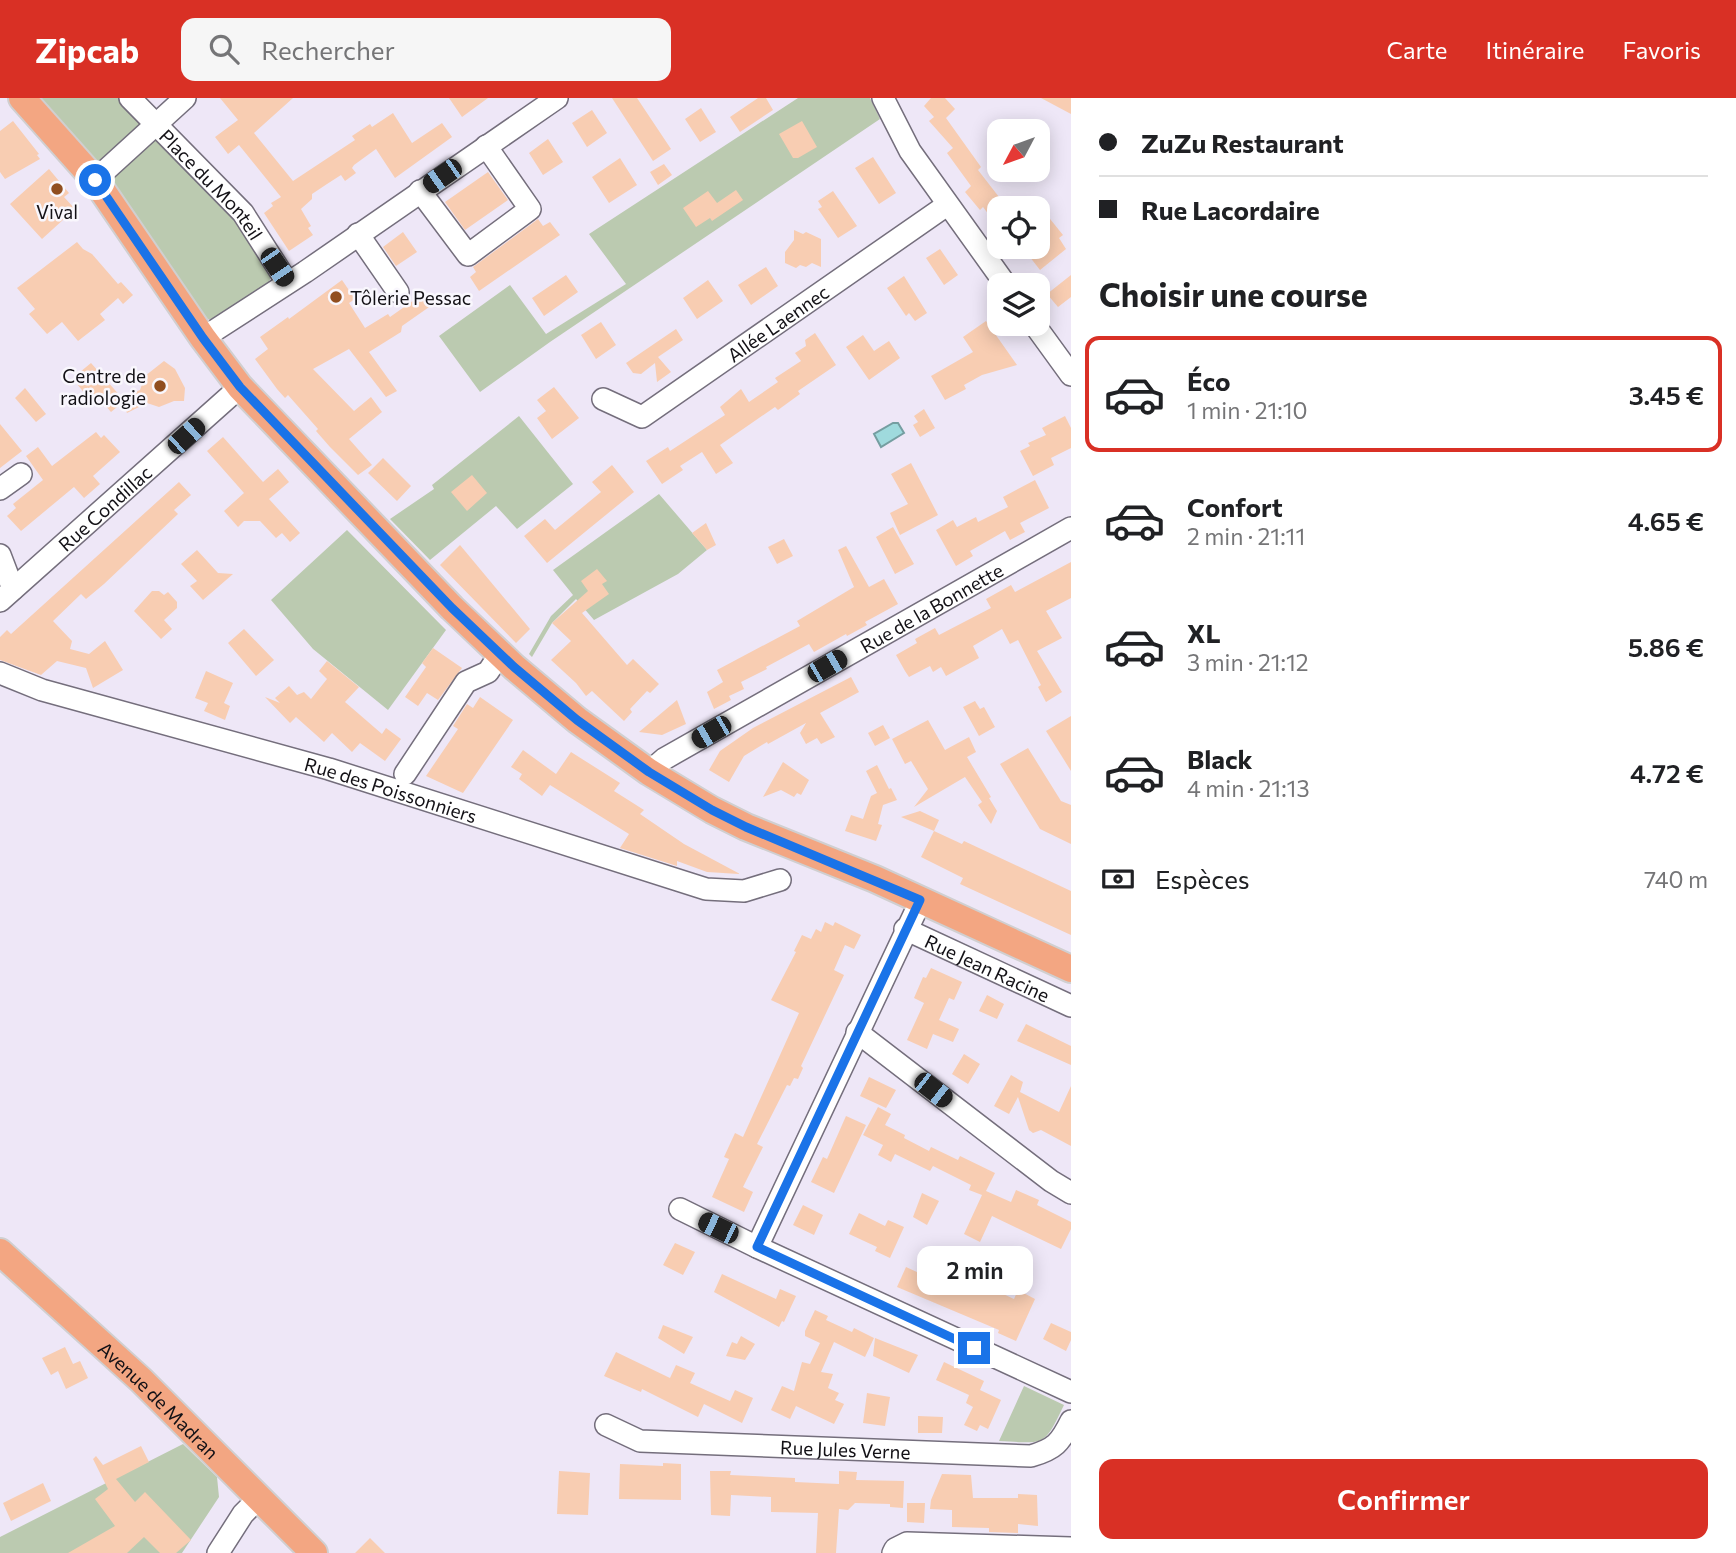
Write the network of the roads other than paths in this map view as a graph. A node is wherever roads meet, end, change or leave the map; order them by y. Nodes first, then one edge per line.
1 (22, 98) edge
2 (130, 98) edge
3 (185, 98) edge
4 (557, 98) edge
5 (883, 98) edge
6 (156, 124) junction
7 (486, 146) junction
8 (95, 180) junction
9 (420, 191) junction
10 (947, 205) junction
11 (358, 234) junction
12 (997, 273) edge
13 (287, 282) junction
14 (398, 292) dead end
15 (1043, 336) edge
16 (203, 338) junction
17 (1070, 372) edge
18 (240, 387) junction
19 (603, 399) dead end
20 (21, 474) dead end
21 (0, 489) edge
22 (1071, 528) edge
23 (0, 555) edge
24 (6, 595) edge
25 (500, 654) junction
26 (0, 673) edge
27 (649, 772) junction
28 (405, 774) dead end
29 (780, 880) dead end
30 (920, 900) junction
31 (905, 929) junction
32 (1071, 970) edge
33 (1071, 1006) edge
34 (857, 1032) junction
35 (1071, 1193) edge
36 (680, 1209) dead end
37 (757, 1247) junction
38 (0, 1252) edge
39 (1071, 1392) edge
40 (1071, 1421) edge
41 (606, 1425) dead end
42 (259, 1498) junction
43 (1071, 1548) edge
44 (218, 1553) edge
45 (314, 1553) edge
46 (893, 1553) edge

1 - 8 main road
2 - 6 street, Place du Monteil
3 - 6 street
4 - 7 street
5 - 10 street
6 - 8 street, Place du Monteil
6 - 13 street, Place du Monteil
7 - 9 street
7 - 9 street
8 - 16 main road
9 - 11 street
10 - 12 street
10 - 19 street, Allée Laennec
11 - 13 street
11 - 14 street
13 - 16 street
15 - 17 street
16 - 18 main road
18 - 24 street, Rue Condillac
18 - 25 main road
20 - 21 street
22 - 27 street, Rue de la Bonnette
23 - 24 street
25 - 27 main road
25 - 28 street
26 - 29 street, Rue des Poissonniers
27 - 30 main road
30 - 31 street
30 - 32 main road
31 - 33 street, Rue Jean Racine
31 - 34 street
34 - 35 street
34 - 37 street
36 - 37 street
37 - 39 street
38 - 42 main road, Avenue de Madran
40 - 41 street, Rue Jules Verne
42 - 44 street
42 - 45 main road, Avenue de Madran
43 - 46 street

